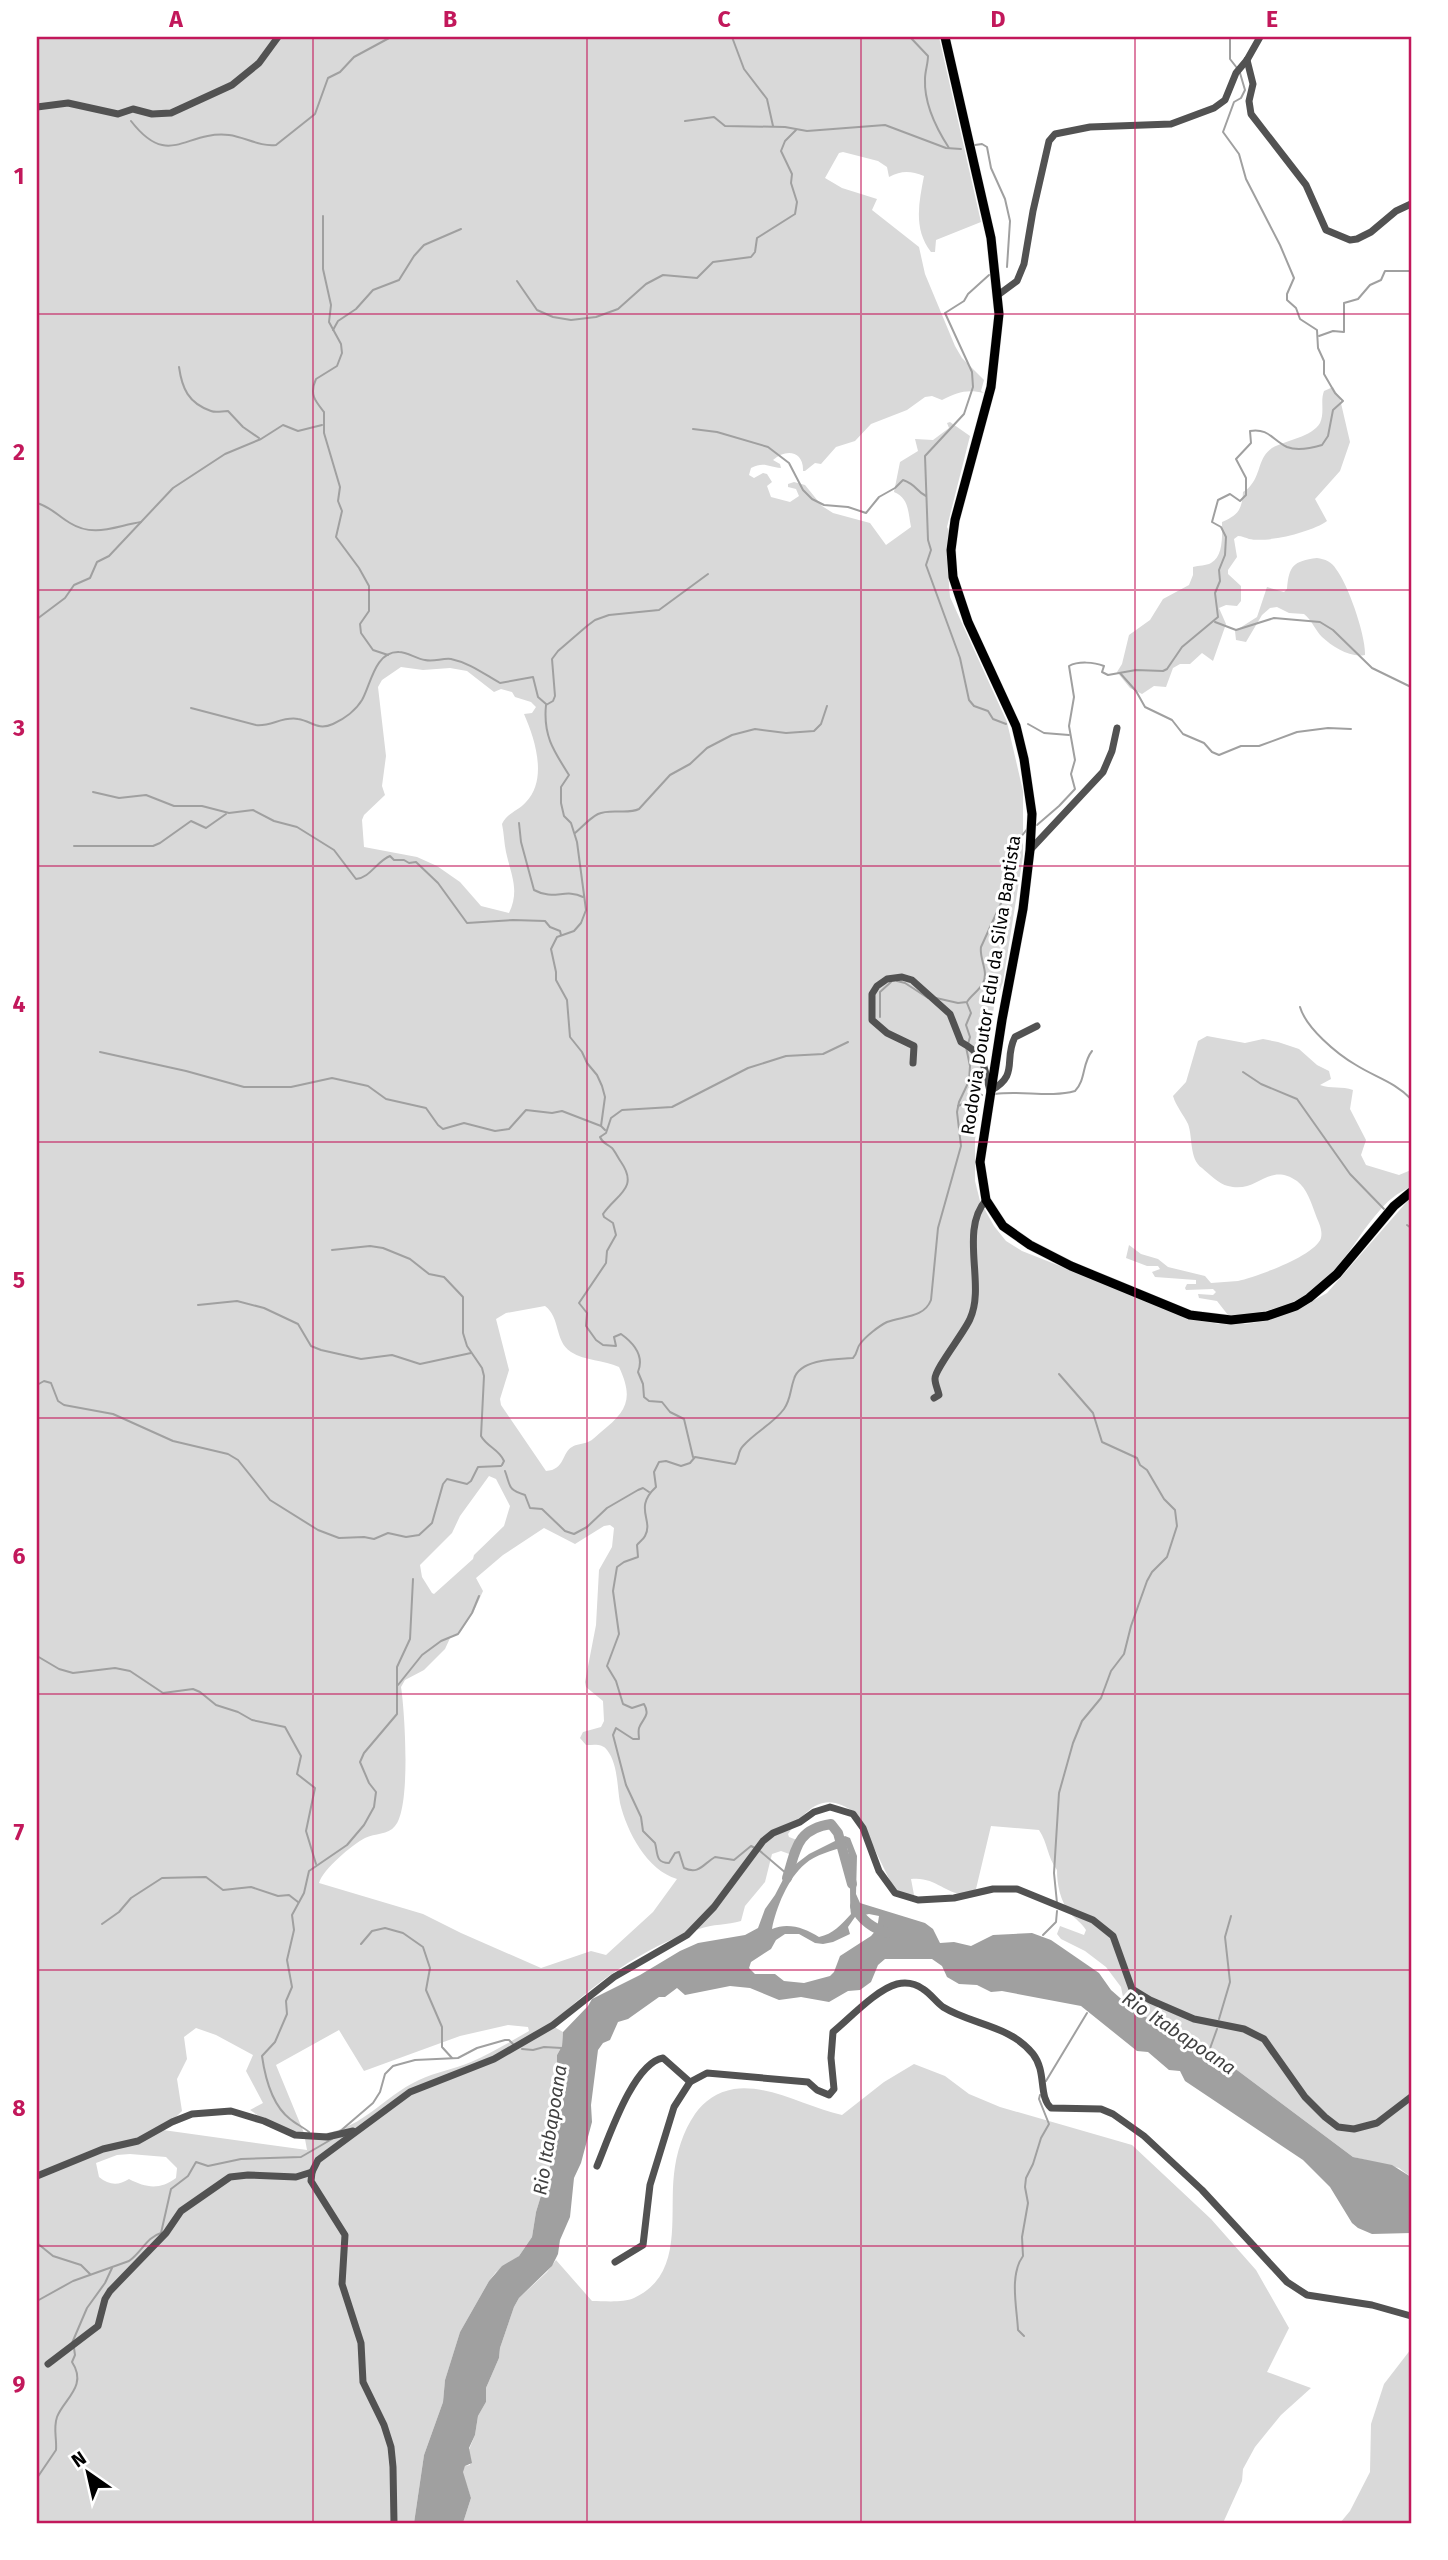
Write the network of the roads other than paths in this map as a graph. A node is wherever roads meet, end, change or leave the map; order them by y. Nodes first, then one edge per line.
1 (278, 37) edge
2 (945, 37) edge
3 (1260, 37) edge
4 (1247, 60) junction
5 (37, 107) edge
6 (1411, 204) edge
7 (998, 295) junction
8 (1117, 728) dead end
9 (1030, 850) junction
10 (1037, 1026) dead end
11 (913, 1063) dead end
12 (990, 1091) junction
13 (1411, 1192) edge
14 (986, 1200) junction
15 (934, 1398) dead end
16 (690, 2082) junction
17 (1411, 2097) edge
18 (357, 2130) junction
19 (597, 2166) dead end
20 (312, 2172) junction
21 (37, 2176) edge
22 (615, 2262) dead end
23 (1411, 2316) edge
24 (48, 2364) dead end
25 (394, 2523) edge

1 - 5 street
2 - 7 main road, Rodovia Doutor Edu da Silva Baptista
3 - 4 street
4 - 6 street
4 - 7 street
7 - 9 main road, Rodovia Doutor Edu da Silva Baptista
8 - 9 street
9 - 12 main road, Rodovia Doutor Edu da Silva Baptista
10 - 12 street
11 - 12 street
12 - 14 main road, Rodovia Doutor Edu da Silva Baptista
13 - 14 main road, Rodovia Doutor Edu da Silva Baptista
14 - 15 street
16 - 19 street
16 - 22 street
16 - 23 street
17 - 18 street
18 - 20 street
18 - 21 street
20 - 24 street
20 - 25 street

